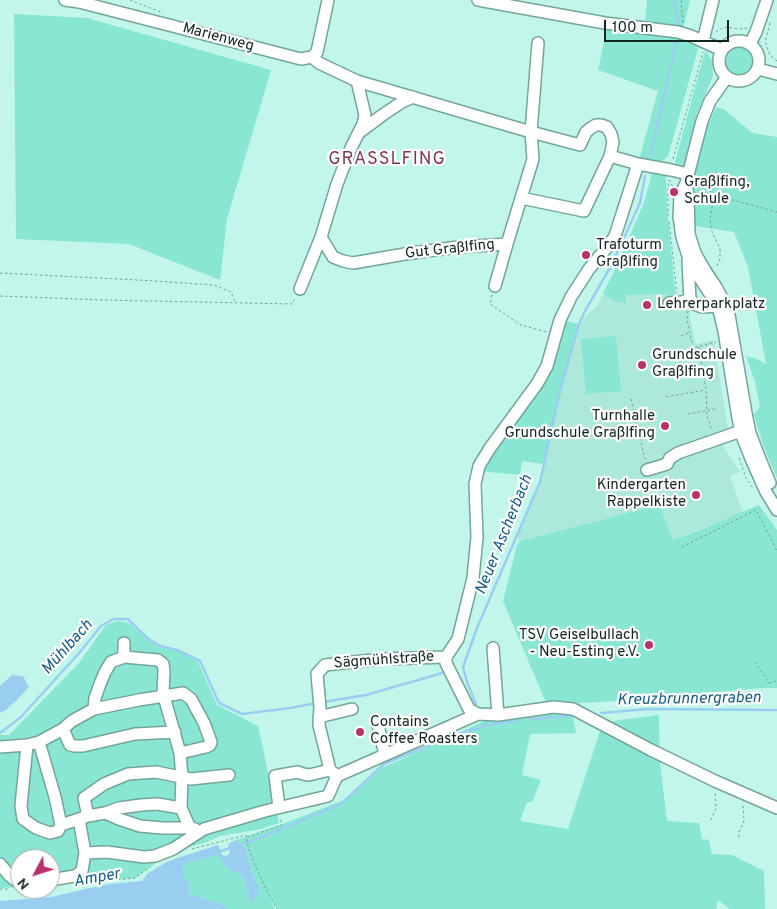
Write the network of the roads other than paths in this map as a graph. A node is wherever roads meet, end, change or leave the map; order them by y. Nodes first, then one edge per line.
1 (66, 0) edge
2 (328, 0) edge
3 (478, 0) edge
4 (713, 0) edge
5 (766, 0) edge
6 (705, 42) junction
7 (538, 43) dead end
8 (750, 44) junction
9 (722, 50) junction
10 (312, 57) junction
11 (758, 69) junction
12 (777, 74) edge
13 (727, 77) junction
14 (357, 81) junction
15 (413, 97) junction
16 (360, 132) junction
17 (531, 132) junction
18 (610, 156) junction
19 (643, 165) junction
20 (687, 178) junction
21 (521, 198) junction
22 (320, 236) junction
23 (507, 244) junction
24 (688, 256) junction
25 (495, 286) road end
26 (300, 288) road end
27 (720, 302) junction
28 (669, 303) dead end
29 (689, 303) junction
30 (741, 431) junction
31 (647, 470) road end
32 (771, 491) edge
33 (755, 498) dead end
34 (777, 510) edge
35 (124, 643) dead end
36 (493, 648) dead end
37 (124, 657) junction
38 (446, 660) junction
39 (164, 697) junction
40 (319, 708) junction
41 (94, 709) junction
42 (352, 709) dead end
43 (478, 714) junction
44 (498, 715) junction
45 (377, 721) dead end
46 (63, 730) junction
47 (175, 732) junction
48 (33, 743) junction
49 (0, 747) edge
50 (180, 753) junction
51 (385, 755) junction
52 (334, 773) junction
53 (229, 775) dead end
54 (182, 778) junction
55 (279, 807) junction
56 (181, 808) junction
57 (777, 808) edge
58 (105, 813) junction
59 (84, 818) junction
60 (61, 825) junction
61 (190, 828) junction
62 (204, 829) junction
63 (84, 853) junction
64 (0, 864) edge
65 (10, 876) edge
66 (60, 878) edge

1 - 10 street, Marienweg
2 - 10 street
3 - 6 street
4 - 6 street
5 - 8 street
6 - 9 street
7 - 17 street, Gut Graßlfing
8 - 9 street
8 - 11 street
9 - 13 street
10 - 14 street
11 - 12 street
11 - 13 street
13 - 20 street
14 - 15 street
14 - 16 street
15 - 16 street
15 - 17 street
16 - 22 street
17 - 18 street
17 - 21 street, Gut Graßlfing
18 - 19 street
18 - 21 street
19 - 20 street
19 - 38 street, Sägmühlstraße
20 - 24 street
20 - 27 street
21 - 23 street, Gut Graßlfing
22 - 23 street, Gut Graßlfing
22 - 26 street
23 - 25 street
24 - 27 street
24 - 29 street
27 - 29 street
27 - 30 street
27 - 32 street
28 - 29 street
30 - 31 street
30 - 32 street
32 - 33 street
32 - 34 street
35 - 37 street
36 - 44 street
37 - 39 street
37 - 41 street
38 - 40 street, Sägmühlstraße
38 - 43 street, Sägmühlstraße
39 - 41 street
39 - 47 street
39 - 50 street
40 - 42 street
40 - 52 street, Sägmühlstraße
41 - 46 street
43 - 44 street
43 - 51 street
44 - 57 street
45 - 51 street
46 - 47 street
46 - 48 street
47 - 50 street
48 - 49 street
48 - 60 street
48 - 60 street
50 - 54 street
51 - 52 street
52 - 55 street
52 - 55 street
53 - 54 street
54 - 56 street
54 - 59 street
55 - 62 street
56 - 58 street
56 - 61 street
58 - 59 street
58 - 61 street
59 - 60 street
59 - 63 street
61 - 62 street
62 - 63 street
63 - 66 street
64 - 65 street

